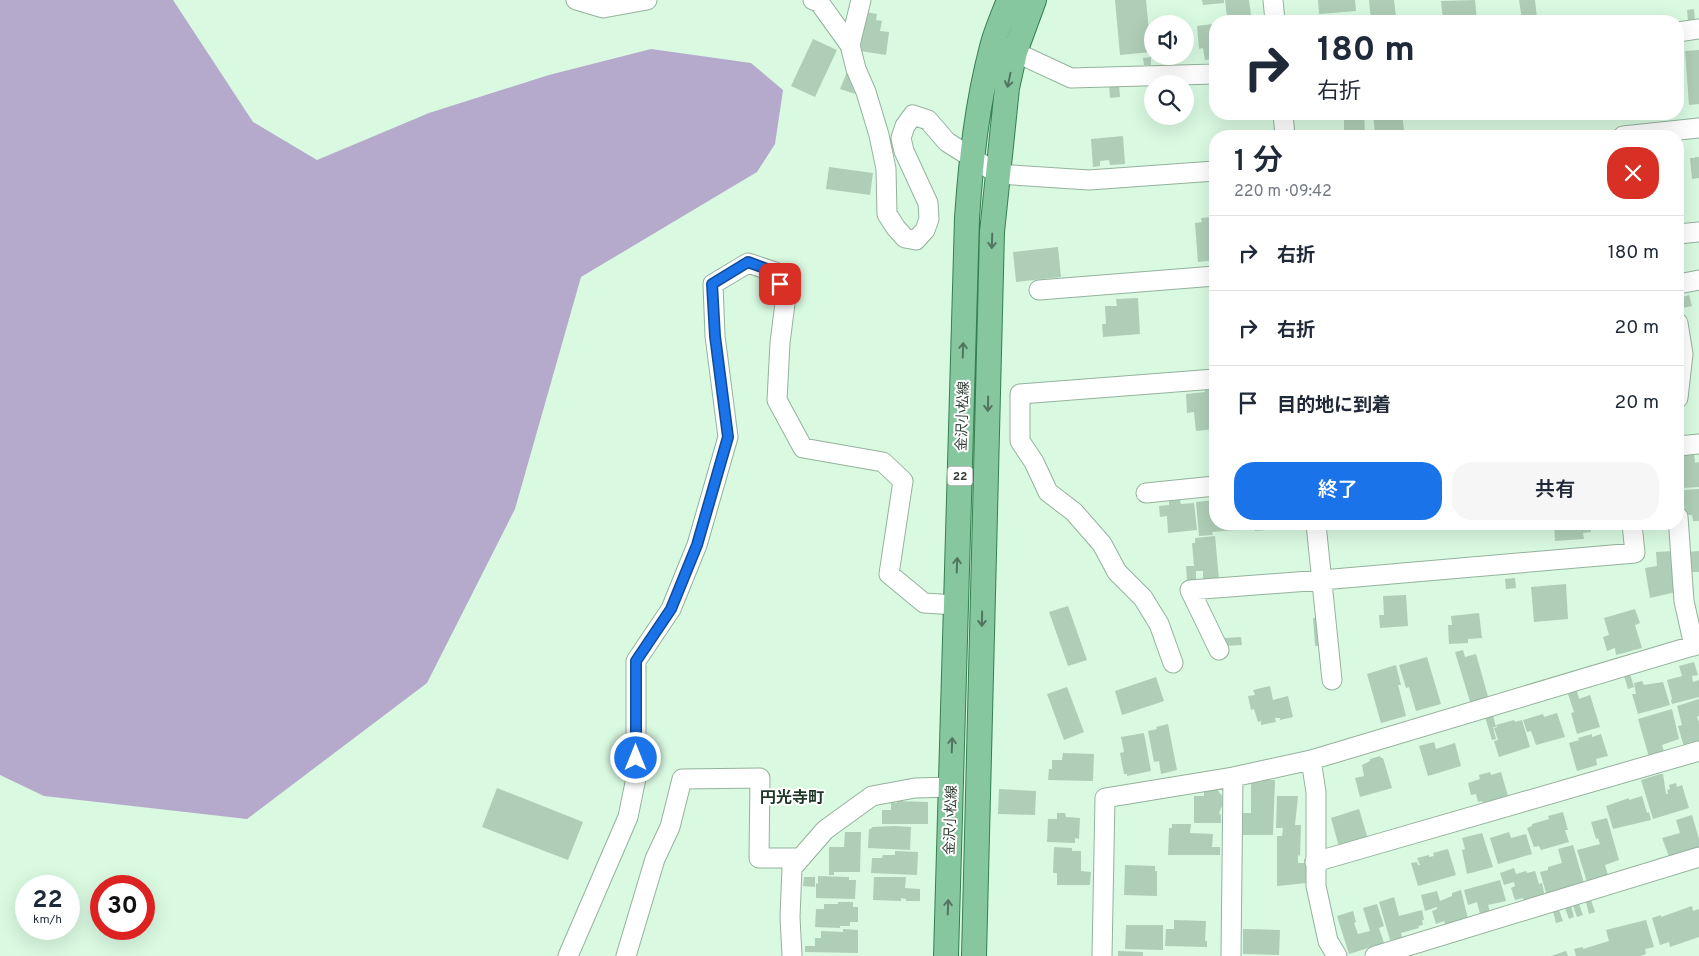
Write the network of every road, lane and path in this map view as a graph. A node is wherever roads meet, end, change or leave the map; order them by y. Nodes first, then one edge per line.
1 (576, 0) edge
2 (647, 0) edge
3 (813, 0) edge
4 (861, 0) edge
5 (1009, 0) edge
6 (1034, 0) edge
7 (1273, 0) edge
8 (1274, 15) edge
9 (1699, 29) edge
10 (1684, 31) edge
11 (850, 45) junction
12 (1015, 52) junction
13 (1209, 74) edge
14 (1699, 128) edge
15 (1680, 130) edge
16 (971, 159) junction
17 (1209, 171) edge
18 (998, 174) junction
19 (1699, 232) edge
20 (1684, 233) edge
21 (1209, 276) edge
22 (1699, 280) edge
23 (1684, 283) edge
24 (1039, 290) dead end
25 (1209, 378) edge
26 (1699, 444) edge
27 (1684, 445) edge
28 (1209, 487) edge
29 (1146, 493) dead end
30 (1317, 530) edge
31 (1633, 530) edge
32 (1679, 530) edge
33 (1322, 580) junction
34 (956, 604) junction
35 (1696, 645) edge
36 (1219, 650) dead end
37 (1173, 663) dead end
38 (1332, 680) dead end
39 (1699, 751) edge
40 (1311, 760) junction
41 (1233, 777) junction
42 (951, 787) junction
43 (1699, 857) edge
44 (801, 858) junction
45 (1315, 862) junction
46 (568, 956) edge
47 (626, 956) edge
48 (792, 956) edge
49 (946, 956) edge
50 (974, 956) edge
51 (1102, 956) edge
52 (1231, 956) edge
53 (1337, 956) edge
54 (1374, 956) edge

1 - 2 street
3 - 11 street
4 - 11 street
5 - 16 main road, 金沢小松線 / 22
6 - 12 main road, 金沢小松線 / 22
7 - 8 street
9 - 10 street
11 - 16 street
12 - 13 street
12 -> 18 main road, 金沢小松線 / 22
14 - 15 street
16 - 18 street
34 -> 16 main road, 金沢小松線 / 22
17 - 18 street
18 -> 50 main road, 金沢小松線 / 22
19 - 20 street
21 - 24 street
22 - 23 street
25 - 37 street
26 - 27 street
28 - 29 street
30 - 33 street
31 - 33 street
32 - 35 street
33 - 36 street
33 - 38 street
42 -> 34 main road, 金沢小松線 / 22
34 - 46 street
35 - 40 street
39 - 45 street
40 - 41 street
40 - 45 street
41 - 51 street
41 - 52 street
42 - 44 street
49 -> 42 main road, 金沢小松線 / 22
43 - 54 street
44 - 47 street
44 - 48 street
45 - 53 street

